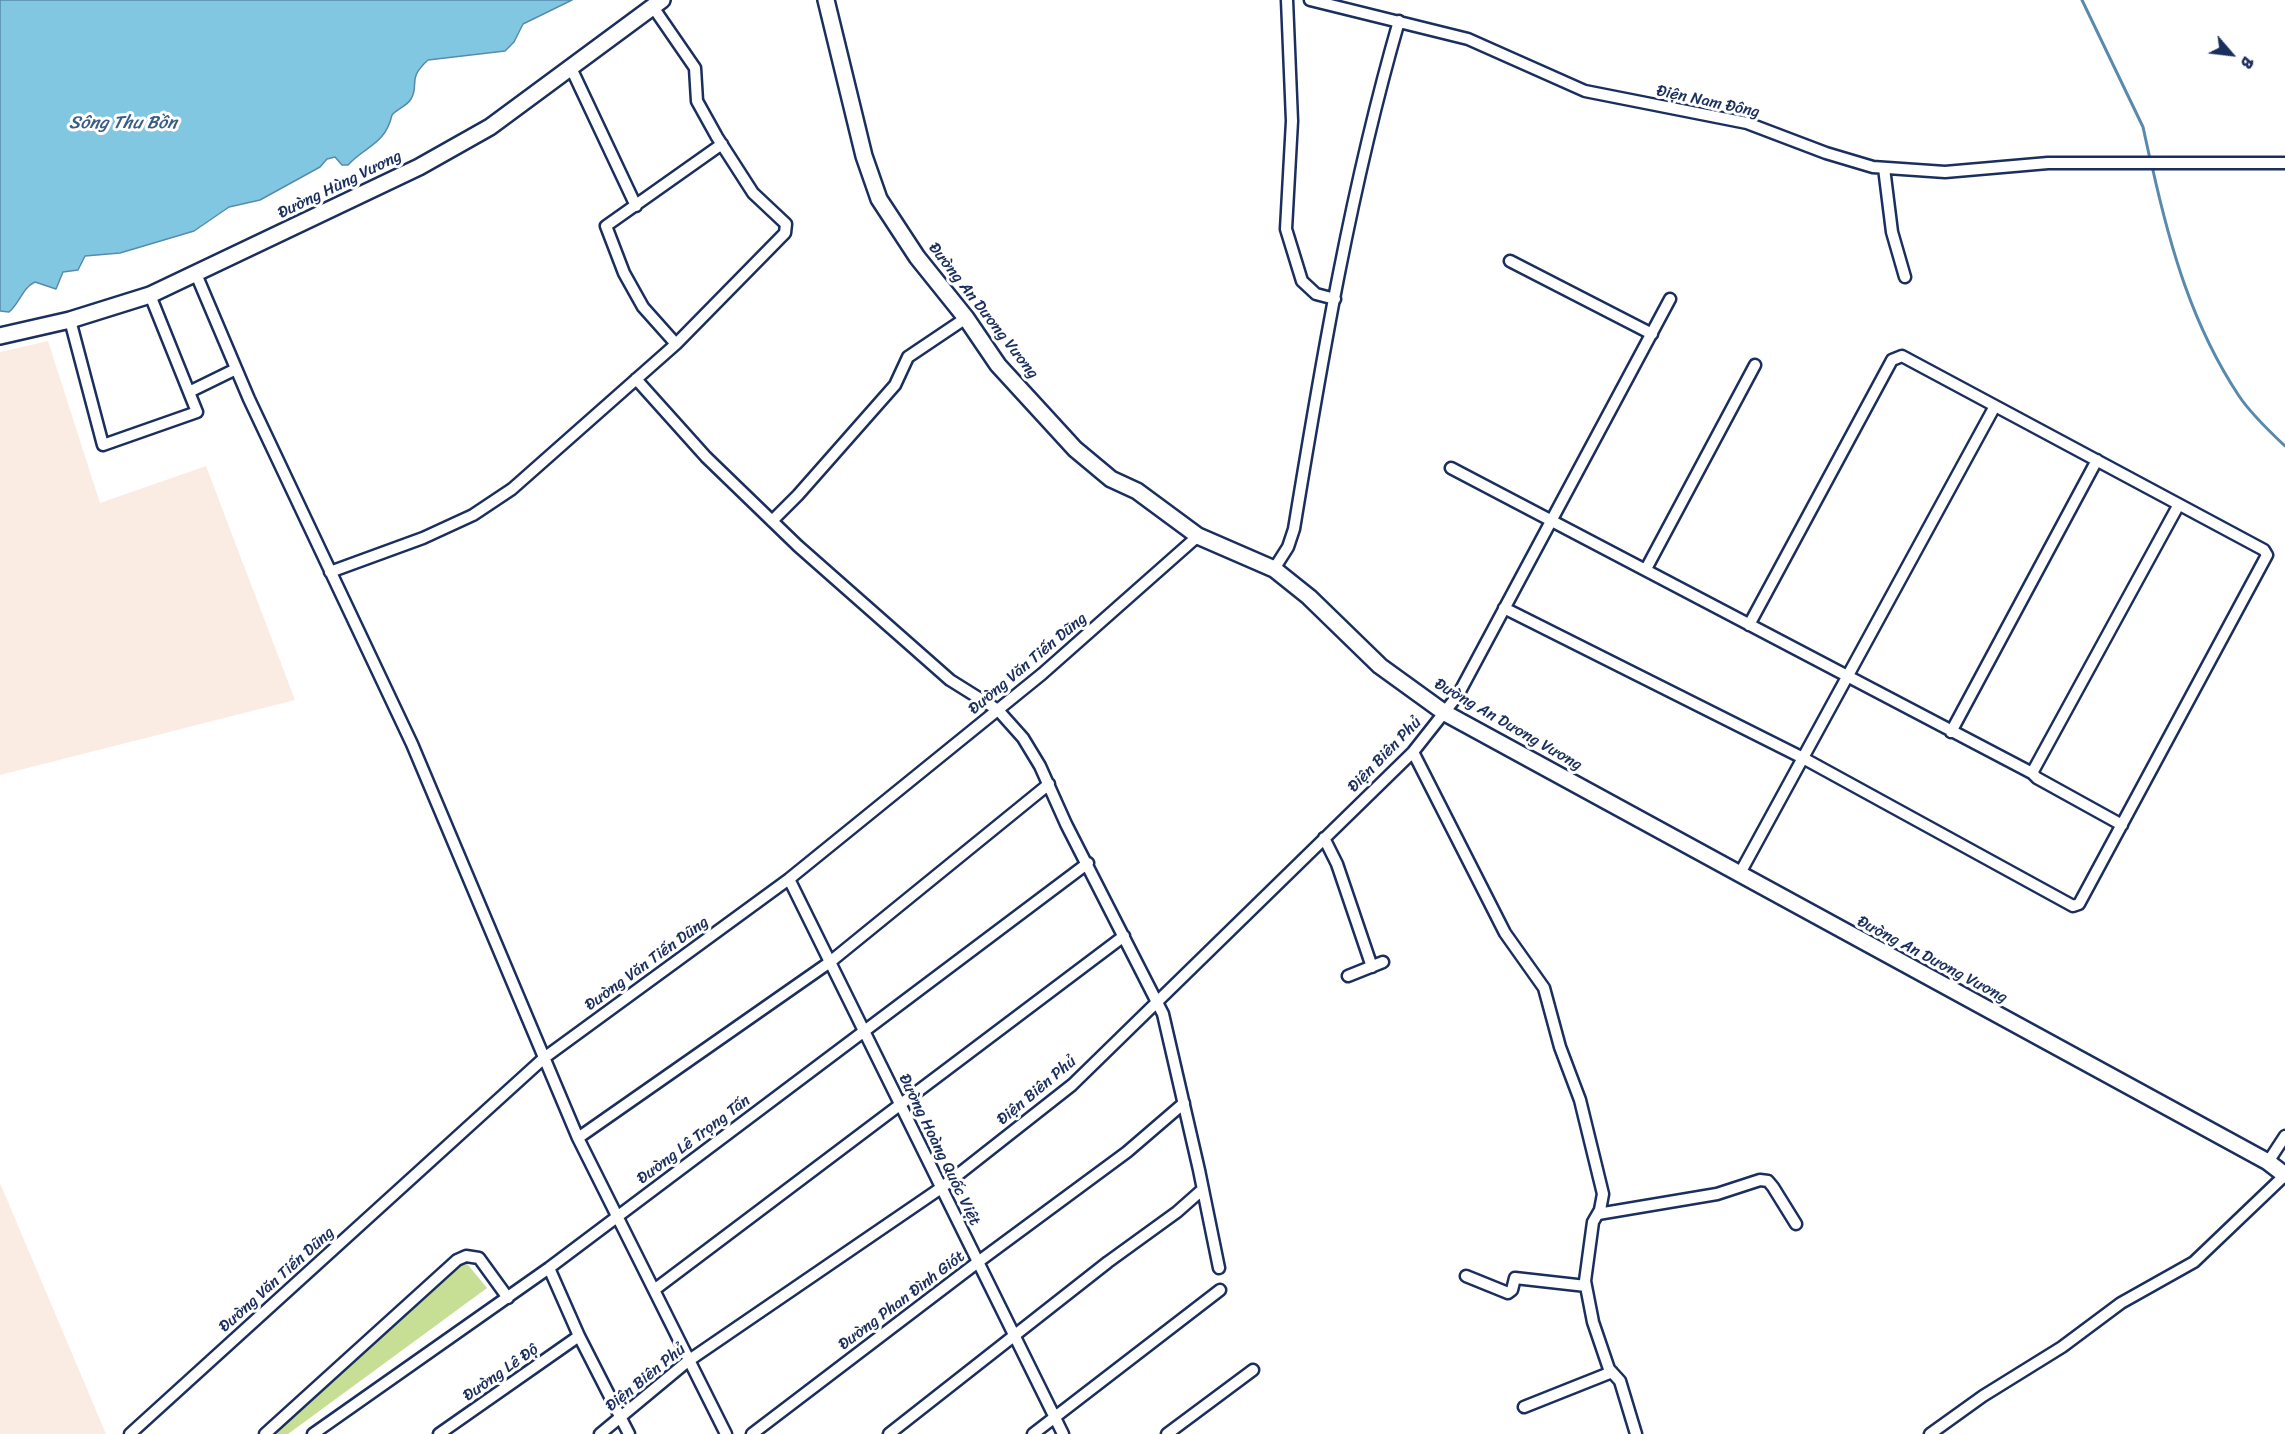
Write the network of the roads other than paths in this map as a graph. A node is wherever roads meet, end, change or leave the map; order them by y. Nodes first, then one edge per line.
1 (826, 0) edge
2 (1287, 0) edge
3 (1310, 0) edge
4 (658, 3) edge
5 (1399, 21) junction
6 (571, 68) junction
7 (722, 144) junction
8 (2285, 163) edge
9 (1884, 168) junction
10 (636, 206) junction
11 (1510, 261) dead end
12 (196, 274) junction
13 (1905, 277) dead end
14 (150, 295) junction
15 (1335, 299) junction
16 (1670, 299) dead end
17 (966, 318) junction
18 (69, 320) junction
19 (1652, 334) junction
20 (0, 336) edge
21 (676, 344) junction
22 (1755, 365) dead end
23 (236, 369) junction
24 (636, 379) junction
25 (189, 392) junction
26 (1995, 406) junction
27 (2097, 460) junction
28 (1451, 468) dead end
29 (2178, 506) junction
30 (772, 520) junction
31 (1551, 521) junction
32 (1198, 536) junction
33 (1274, 569) junction
34 (1646, 569) junction
35 (330, 572) junction
36 (1504, 608) junction
37 (1749, 625) junction
38 (1849, 678) junction
39 (998, 710) junction
40 (1445, 713) junction
41 (1951, 732) junction
42 (1413, 752) junction
43 (1803, 758) junction
44 (2032, 773) junction
45 (1049, 784) junction
46 (2122, 825) junction
47 (1324, 838) junction
48 (1088, 863) junction
49 (1740, 876) junction
50 (789, 879) junction
51 (1124, 936) junction
52 (830, 962) junction
53 (1383, 962) dead end
54 (1372, 967) junction
55 (1348, 976) dead end
56 (1158, 1000) junction
57 (864, 1032) junction
58 (544, 1058) junction
59 (1184, 1103) junction
60 (900, 1104) junction
61 (2285, 1136) edge
62 (578, 1138) junction
63 (2268, 1162) junction
64 (2285, 1175) edge
65 (941, 1188) junction
66 (1203, 1189) junction
67 (1598, 1214) junction
68 (618, 1215) junction
69 (1796, 1224) dead end
70 (978, 1262) junction
71 (549, 1268) junction
72 (1218, 1268) dead end
73 (1466, 1276) dead end
74 (1586, 1286) junction
75 (654, 1290) junction
76 (1220, 1290) dead end
77 (507, 1298) junction
78 (579, 1336) junction
79 (1014, 1336) junction
80 (688, 1361) junction
81 (1253, 1370) dead end
82 (1612, 1371) junction
83 (1524, 1407) dead end
84 (621, 1417) junction
85 (1055, 1418) junction
86 (130, 1434) edge
87 (265, 1434) edge
88 (313, 1434) edge
89 (439, 1434) edge
90 (600, 1434) edge
91 (629, 1434) edge
92 (726, 1434) edge
93 (752, 1434) edge
94 (889, 1434) edge
95 (1033, 1434) edge
96 (1062, 1434) edge
97 (1167, 1434) edge
98 (1636, 1434) edge
99 (1930, 1434) edge

1 - 17 main road, Đường An Dương Vương
2 - 15 street
3 - 5 street, Điện Nam Đông
4 - 6 main road, Đường Hùng Vương
4 - 7 street
5 - 9 street, Điện Nam Đông
5 - 15 street
6 - 10 street
6 - 12 main road, Đường Hùng Vương
7 - 10 street
7 - 21 street
8 - 9 street, Điện Nam Đông
9 - 13 street
10 - 21 street
11 - 19 street
12 - 14 main road, Đường Hùng Vương
12 - 23 street
14 - 18 main road, Đường Hùng Vương
14 - 25 street
15 - 33 street
16 - 19 street, Điện Biên Phủ
17 - 30 street
17 - 32 main road, Đường An Dương Vương
18 - 20 main road, Đường Hùng Vương
18 - 25 street
19 - 31 street, Điện Biên Phủ
21 - 24 street
22 - 34 street
23 - 25 street
23 - 35 street
24 - 30 street
24 - 35 street
26 - 27 street
26 - 37 street
26 - 38 street
27 - 29 street
27 - 41 street
28 - 31 street
29 - 44 street
29 - 46 street
30 - 39 street
31 - 34 street
31 - 36 street, Điện Biên Phủ
32 - 33 main road, Đường An Dương Vương
32 - 39 street, Đường Văn Tiến Dũng
33 - 40 main road, Đường An Dương Vương
34 - 37 street
35 - 58 street
36 - 40 street, Điện Biên Phủ
36 - 43 street
37 - 38 street
38 - 41 street
38 - 43 street
39 - 45 street
39 - 50 street, Đường Văn Tiến Dũng
40 - 42 street, Điện Biên Phủ
40 - 49 main road, Đường An Dương Vương
41 - 44 street
42 - 47 street, Điện Biên Phủ
42 - 67 street
43 - 46 street
43 - 49 street
44 - 46 street
45 - 48 street
45 - 52 street
47 - 54 street
47 - 56 street, Điện Biên Phủ
48 - 51 street
48 - 57 street, Đường Lê Trọng Tấn
49 - 63 main road, Đường An Dương Vương
50 - 52 street, Đường Hoàng Quốc Việt
50 - 58 street, Đường Văn Tiến Dũng
51 - 56 street
51 - 60 street
52 - 57 street, Đường Hoàng Quốc Việt
52 - 62 street
53 - 54 street
54 - 55 street
56 - 59 street
56 - 65 street, Điện Biên Phủ
57 - 60 street, Đường Hoàng Quốc Việt
57 - 68 street, Đường Lê Trọng Tấn
58 - 62 street
58 - 86 street, Đường Văn Tiến Dũng
59 - 66 street
59 - 70 street, Đường Phan Đình Giót
60 - 65 street, Đường Hoàng Quốc Việt
60 - 75 street
61 - 63 street
62 - 68 street
63 - 64 main road, Đường An Dương Vương
64 - 99 street
65 - 70 street, Đường Hoàng Quốc Việt
65 - 80 street, Điện Biên Phủ
66 - 72 street
66 - 79 street
67 - 69 street
67 - 74 street
68 - 71 street, Đường Lê Trọng Tấn
68 - 75 street
70 - 79 street, Đường Hoàng Quốc Việt
70 - 93 street, Đường Phan Đình Giót
71 - 77 street, Đường Lê Trọng Tấn
71 - 78 street
73 - 74 street
74 - 82 street
75 - 80 street
76 - 85 street
77 - 87 street
77 - 88 street, Đường Lê Trọng Tấn
78 - 84 street
78 - 89 street, Đường Lê Độ
79 - 85 street, Đường Hoàng Quốc Việt
79 - 94 street
80 - 84 street, Điện Biên Phủ
80 - 92 street
81 - 97 street
82 - 83 street
82 - 98 street
84 - 90 street, Điện Biên Phủ
84 - 91 street
85 - 95 street
85 - 96 street, Đường Hoàng Quốc Việt

